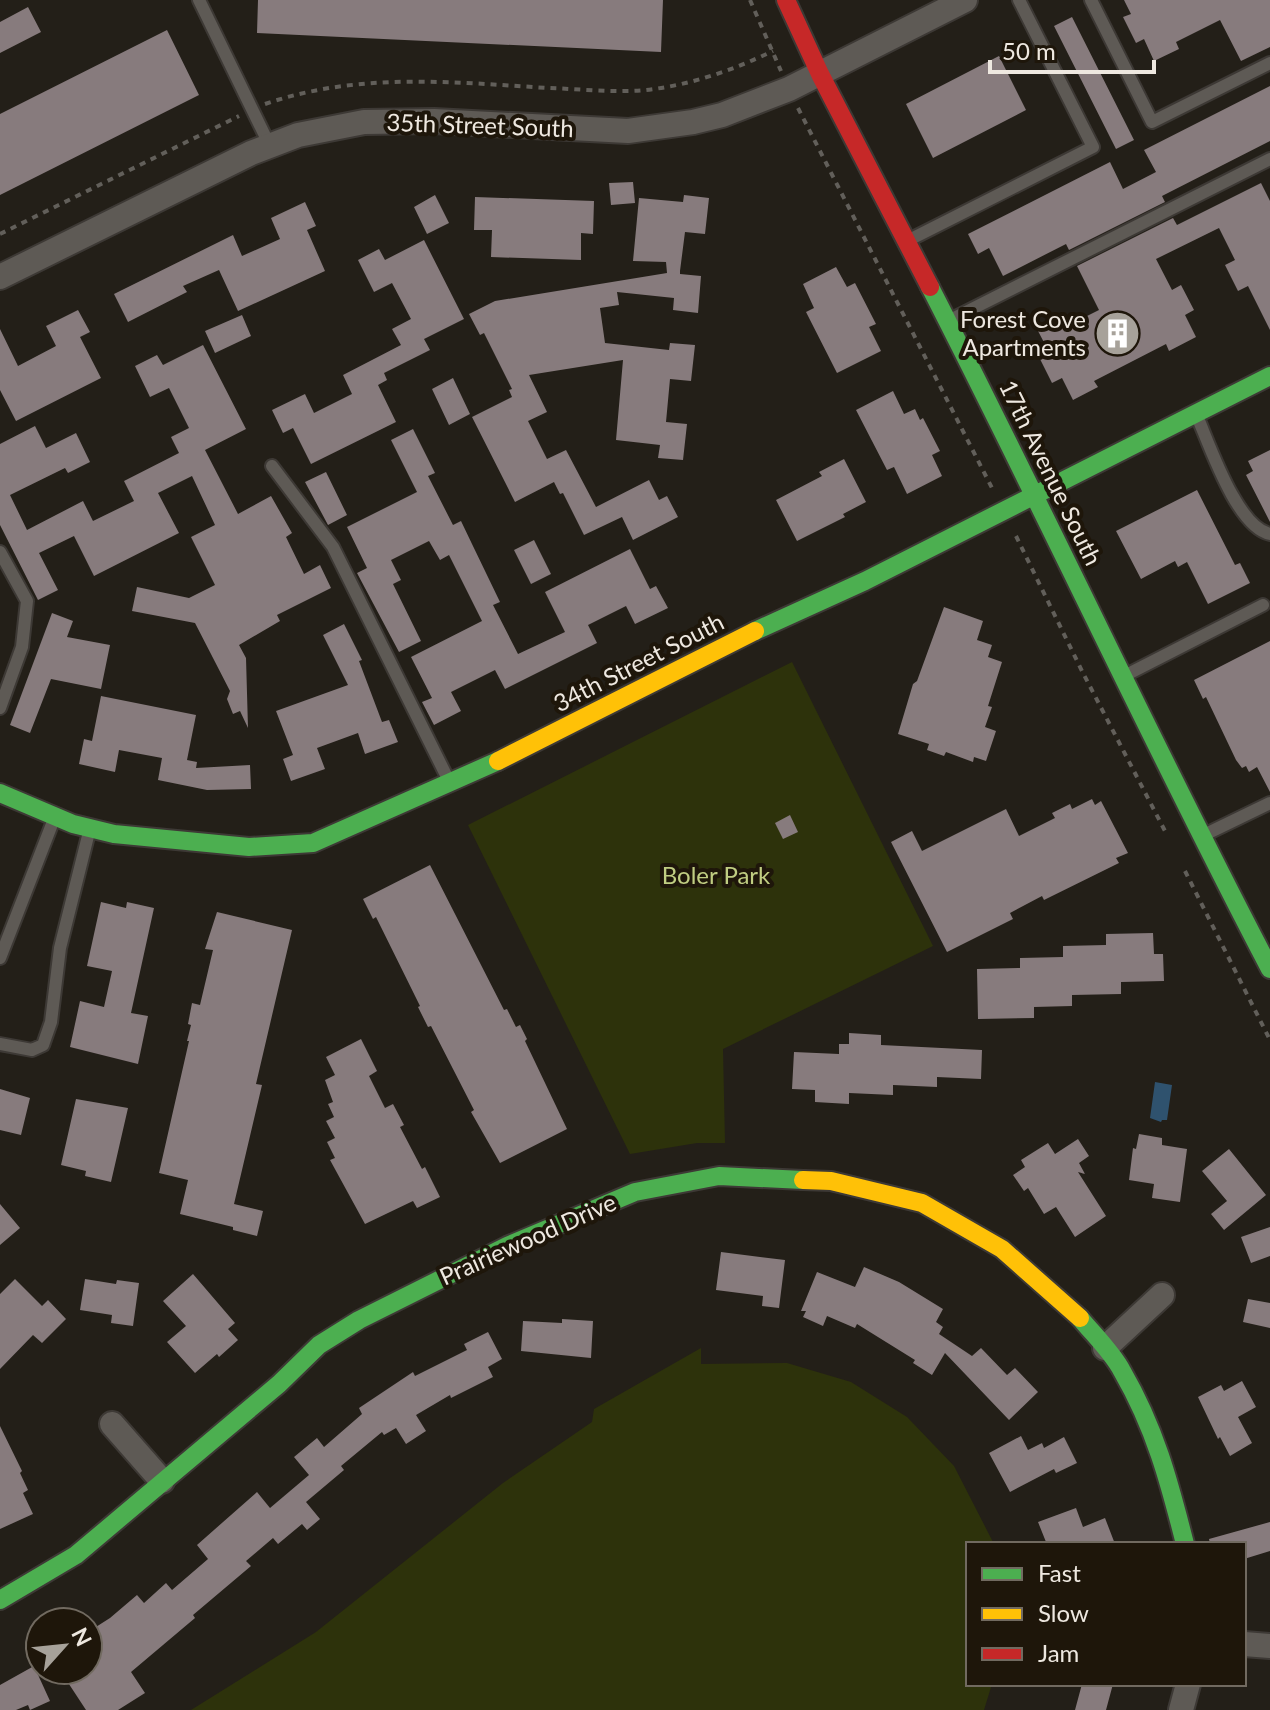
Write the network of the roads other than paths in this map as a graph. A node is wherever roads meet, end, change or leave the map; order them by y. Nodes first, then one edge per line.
1 (199, 0) edge
2 (786, 0) edge
3 (965, 0) edge
4 (1019, 0) edge
5 (1091, 0) edge
6 (1270, 63) edge
7 (820, 74) junction
8 (270, 146) junction
9 (1270, 159) edge
10 (906, 242) junction
11 (0, 277) edge
12 (947, 321) junction
13 (1270, 376) edge
14 (1195, 414) junction
15 (272, 466) dead end
16 (1034, 495) junction
17 (1270, 534) edge
18 (0, 552) edge
19 (1263, 605) dead end
20 (1123, 677) junction
21 (0, 708) edge
22 (450, 784) junction
23 (0, 793) edge
24 (1270, 803) edge
25 (55, 817) junction
26 (89, 828) junction
27 (1201, 837) junction
28 (0, 958) edge
29 (1270, 969) edge
30 (0, 1044) edge
31 (1162, 1295) dead end
32 (1105, 1348) junction
33 (112, 1424) dead end
34 (162, 1481) junction
35 (1185, 1542) edge
36 (0, 1600) edge
37 (1246, 1644) edge
38 (1270, 1646) edge
39 (1187, 1686) edge
40 (1181, 1710) edge

1 - 8 lane
2 - 7 street, 17th Avenue South
3 - 7 street, 35th Street South
4 - 10 lane
5 - 6 lane
7 - 8 street, 35th Street South
7 - 10 street, 17th Avenue South
8 - 11 street, 35th Street South
9 - 12 lane
10 - 12 street, 17th Avenue South
12 - 16 street, 17th Avenue South
13 - 14 street, 34th Street South
14 - 16 street, 34th Street South
14 - 17 lane
15 - 22 lane
16 - 20 street, 17th Avenue South
16 - 22 street, 34th Street South
18 - 21 lane
19 - 20 lane
20 - 27 street, 17th Avenue South
22 - 26 street, 34th Street South
23 - 25 street, 34th Street South
24 - 27 lane
25 - 26 street, 34th Street South
25 - 28 lane
26 - 30 lane
27 - 29 street, 17th Avenue South
31 - 32 street
32 - 34 street, Prairiewood Drive
32 - 35 street, Prairiewood Drive
33 - 34 street
34 - 36 street, Prairiewood Drive
37 - 38 street
39 - 40 street

